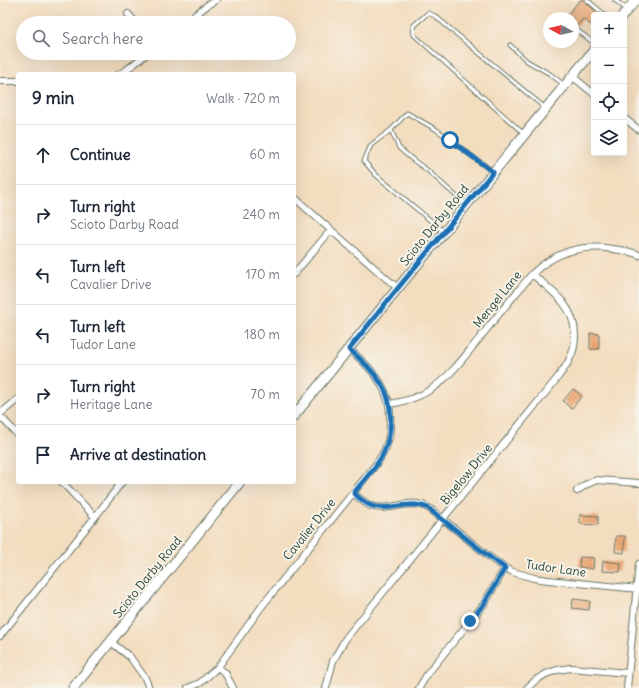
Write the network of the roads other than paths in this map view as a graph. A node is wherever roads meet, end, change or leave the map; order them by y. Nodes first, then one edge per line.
1 (216, 0) edge
2 (587, 0) edge
3 (615, 0) edge
4 (636, 0) edge
5 (601, 12) edge
6 (624, 12) edge
7 (626, 12) edge
8 (194, 16) edge
9 (579, 32) edge
10 (591, 41) edge
11 (510, 45) dead end
12 (591, 54) edge
13 (139, 60) edge
14 (123, 72) edge
15 (572, 76) junction
16 (0, 81) edge
17 (16, 81) edge
18 (565, 85) junction
19 (591, 92) edge
20 (545, 109) junction
21 (626, 120) edge
22 (391, 130) junction
23 (639, 130) edge
24 (524, 135) junction
25 (493, 172) junction
26 (296, 199) edge
27 (466, 206) junction
28 (331, 230) junction
29 (444, 232) junction
30 (639, 255) edge
31 (296, 272) edge
32 (532, 274) junction
33 (398, 288) junction
34 (349, 349) junction
35 (16, 400) edge
36 (389, 404) junction
37 (296, 414) edge
38 (0, 415) edge
39 (16, 433) edge
40 (639, 483) edge
41 (64, 484) edge
42 (120, 484) edge
43 (238, 484) edge
44 (577, 492) dead end
45 (354, 493) junction
46 (95, 518) junction
47 (442, 520) junction
48 (639, 564) edge
49 (505, 568) junction
50 (638, 589) edge
51 (0, 636) edge
52 (111, 642) junction
53 (218, 667) junction
54 (628, 672) junction
55 (73, 688) edge
56 (149, 688) edge
57 (188, 688) edge
58 (233, 688) edge
59 (326, 688) edge
60 (418, 688) edge
61 (527, 688) edge
62 (627, 688) edge

1 - 8 street
2 - 5 lane
3 - 6 lane
4 - 7 main road
9 - 10 lane
11 - 18 lane
12 - 15 main road, Scioto Darby Road
13 - 14 street
15 - 18 main road, Scioto Darby Road
15 - 19 street
16 - 17 street
18 - 20 main road, Scioto Darby Road
20 - 24 main road, Scioto Darby Road
20 - 24 lane
21 - 23 street
22 - 25 lane
22 - 27 lane
22 - 29 lane
24 - 25 main road, Scioto Darby Road
25 - 27 main road, Scioto Darby Road
26 - 28 street
27 - 29 main road, Scioto Darby Road
28 - 31 street
28 - 33 street
29 - 33 main road, Scioto Darby Road
30 - 32 street, Mengel Lane
32 - 36 street, Mengel Lane
32 - 47 street, Bigelow Drive
33 - 34 main road, Scioto Darby Road
34 - 36 street, Cavalier Drive
34 - 37 main road, Scioto Darby Road
35 - 38 street
36 - 45 street, Cavalier Drive
38 - 39 street
40 - 44 street
41 - 46 street
42 - 46 street
43 - 52 main road, Scioto Darby Road
45 - 47 street, Tudor Lane
45 - 53 street, Cavalier Drive
46 - 51 street
47 - 49 street, Tudor Lane
47 - 59 street, Bigelow Drive
48 - 50 street
49 - 50 street, Tudor Lane
49 - 60 street
50 - 54 street
52 - 55 main road, Scioto Darby Road
52 - 56 street
53 - 57 street, Cavalier Drive
53 - 58 street
54 - 61 street
54 - 62 street

